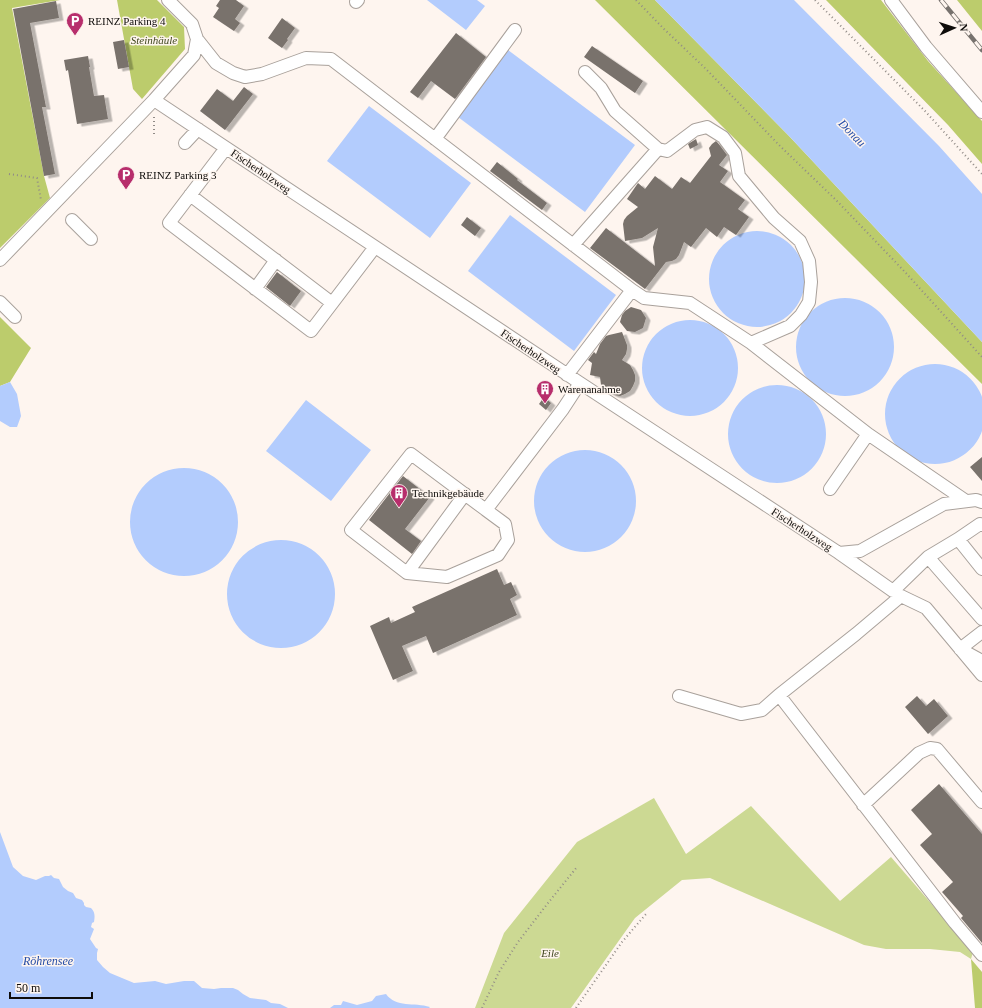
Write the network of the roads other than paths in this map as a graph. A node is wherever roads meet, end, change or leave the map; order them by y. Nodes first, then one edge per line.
1 (891, 0) edge
2 (174, 2) edge
3 (515, 30) dead end
4 (197, 39) junction
5 (585, 72) dead end
6 (154, 100) junction
7 (982, 112) edge
8 (198, 129) junction
9 (435, 139) junction
10 (185, 143) dead end
11 (226, 148) junction
12 (658, 149) junction
13 (190, 195) junction
14 (72, 220) dead end
15 (92, 239) dead end
16 (573, 245) junction
17 (375, 247) junction
18 (0, 260) edge
19 (276, 260) junction
20 (255, 288) junction
21 (632, 290) junction
22 (0, 302) edge
23 (332, 303) junction
24 (16, 317) dead end
25 (751, 343) junction
26 (567, 375) junction
27 (580, 383) junction
28 (868, 434) junction
29 (830, 489) dead end
30 (465, 494) junction
31 (966, 501) junction
32 (982, 502) edge
33 (486, 510) junction
34 (982, 525) edge
35 (958, 539) junction
36 (839, 553) junction
37 (928, 557) junction
38 (982, 569) edge
39 (407, 573) junction
40 (897, 593) junction
41 (982, 619) edge
42 (982, 632) edge
43 (960, 649) junction
44 (982, 661) edge
45 (982, 675) edge
46 (779, 695) junction
47 (679, 696) dead end
48 (982, 802) edge
49 (864, 805) junction
50 (982, 955) edge

1 - 7 street
2 - 4 street
3 - 9 street
4 - 6 street
4 - 9 street
5 - 12 street
6 - 8 street, Fischerholzweg
6 - 18 street
8 - 10 street
8 - 11 street, Fischerholzweg
9 - 16 street
11 - 13 street
11 - 17 street, Fischerholzweg
12 - 16 street
12 - 25 street
13 - 19 street
13 - 20 street
14 - 15 street
16 - 21 street
17 - 23 street
17 - 26 street, Fischerholzweg
19 - 20 street
19 - 23 street
20 - 23 street
21 - 25 street
21 - 26 street
22 - 24 street
25 - 28 street
26 - 27 street, Fischerholzweg
27 - 33 street
27 - 36 street, Fischerholzweg
28 - 29 street
28 - 31 street
30 - 33 street
30 - 39 street
30 - 39 street
31 - 32 street, Fischerholzweg
31 - 36 street, Fischerholzweg
33 - 39 street
34 - 35 street
35 - 37 street
35 - 38 street
36 - 40 street
37 - 40 street
37 - 41 street
40 - 43 street
40 - 46 street
42 - 43 street
43 - 44 street
43 - 45 street
46 - 47 street
46 - 49 street
48 - 49 street
49 - 50 street

